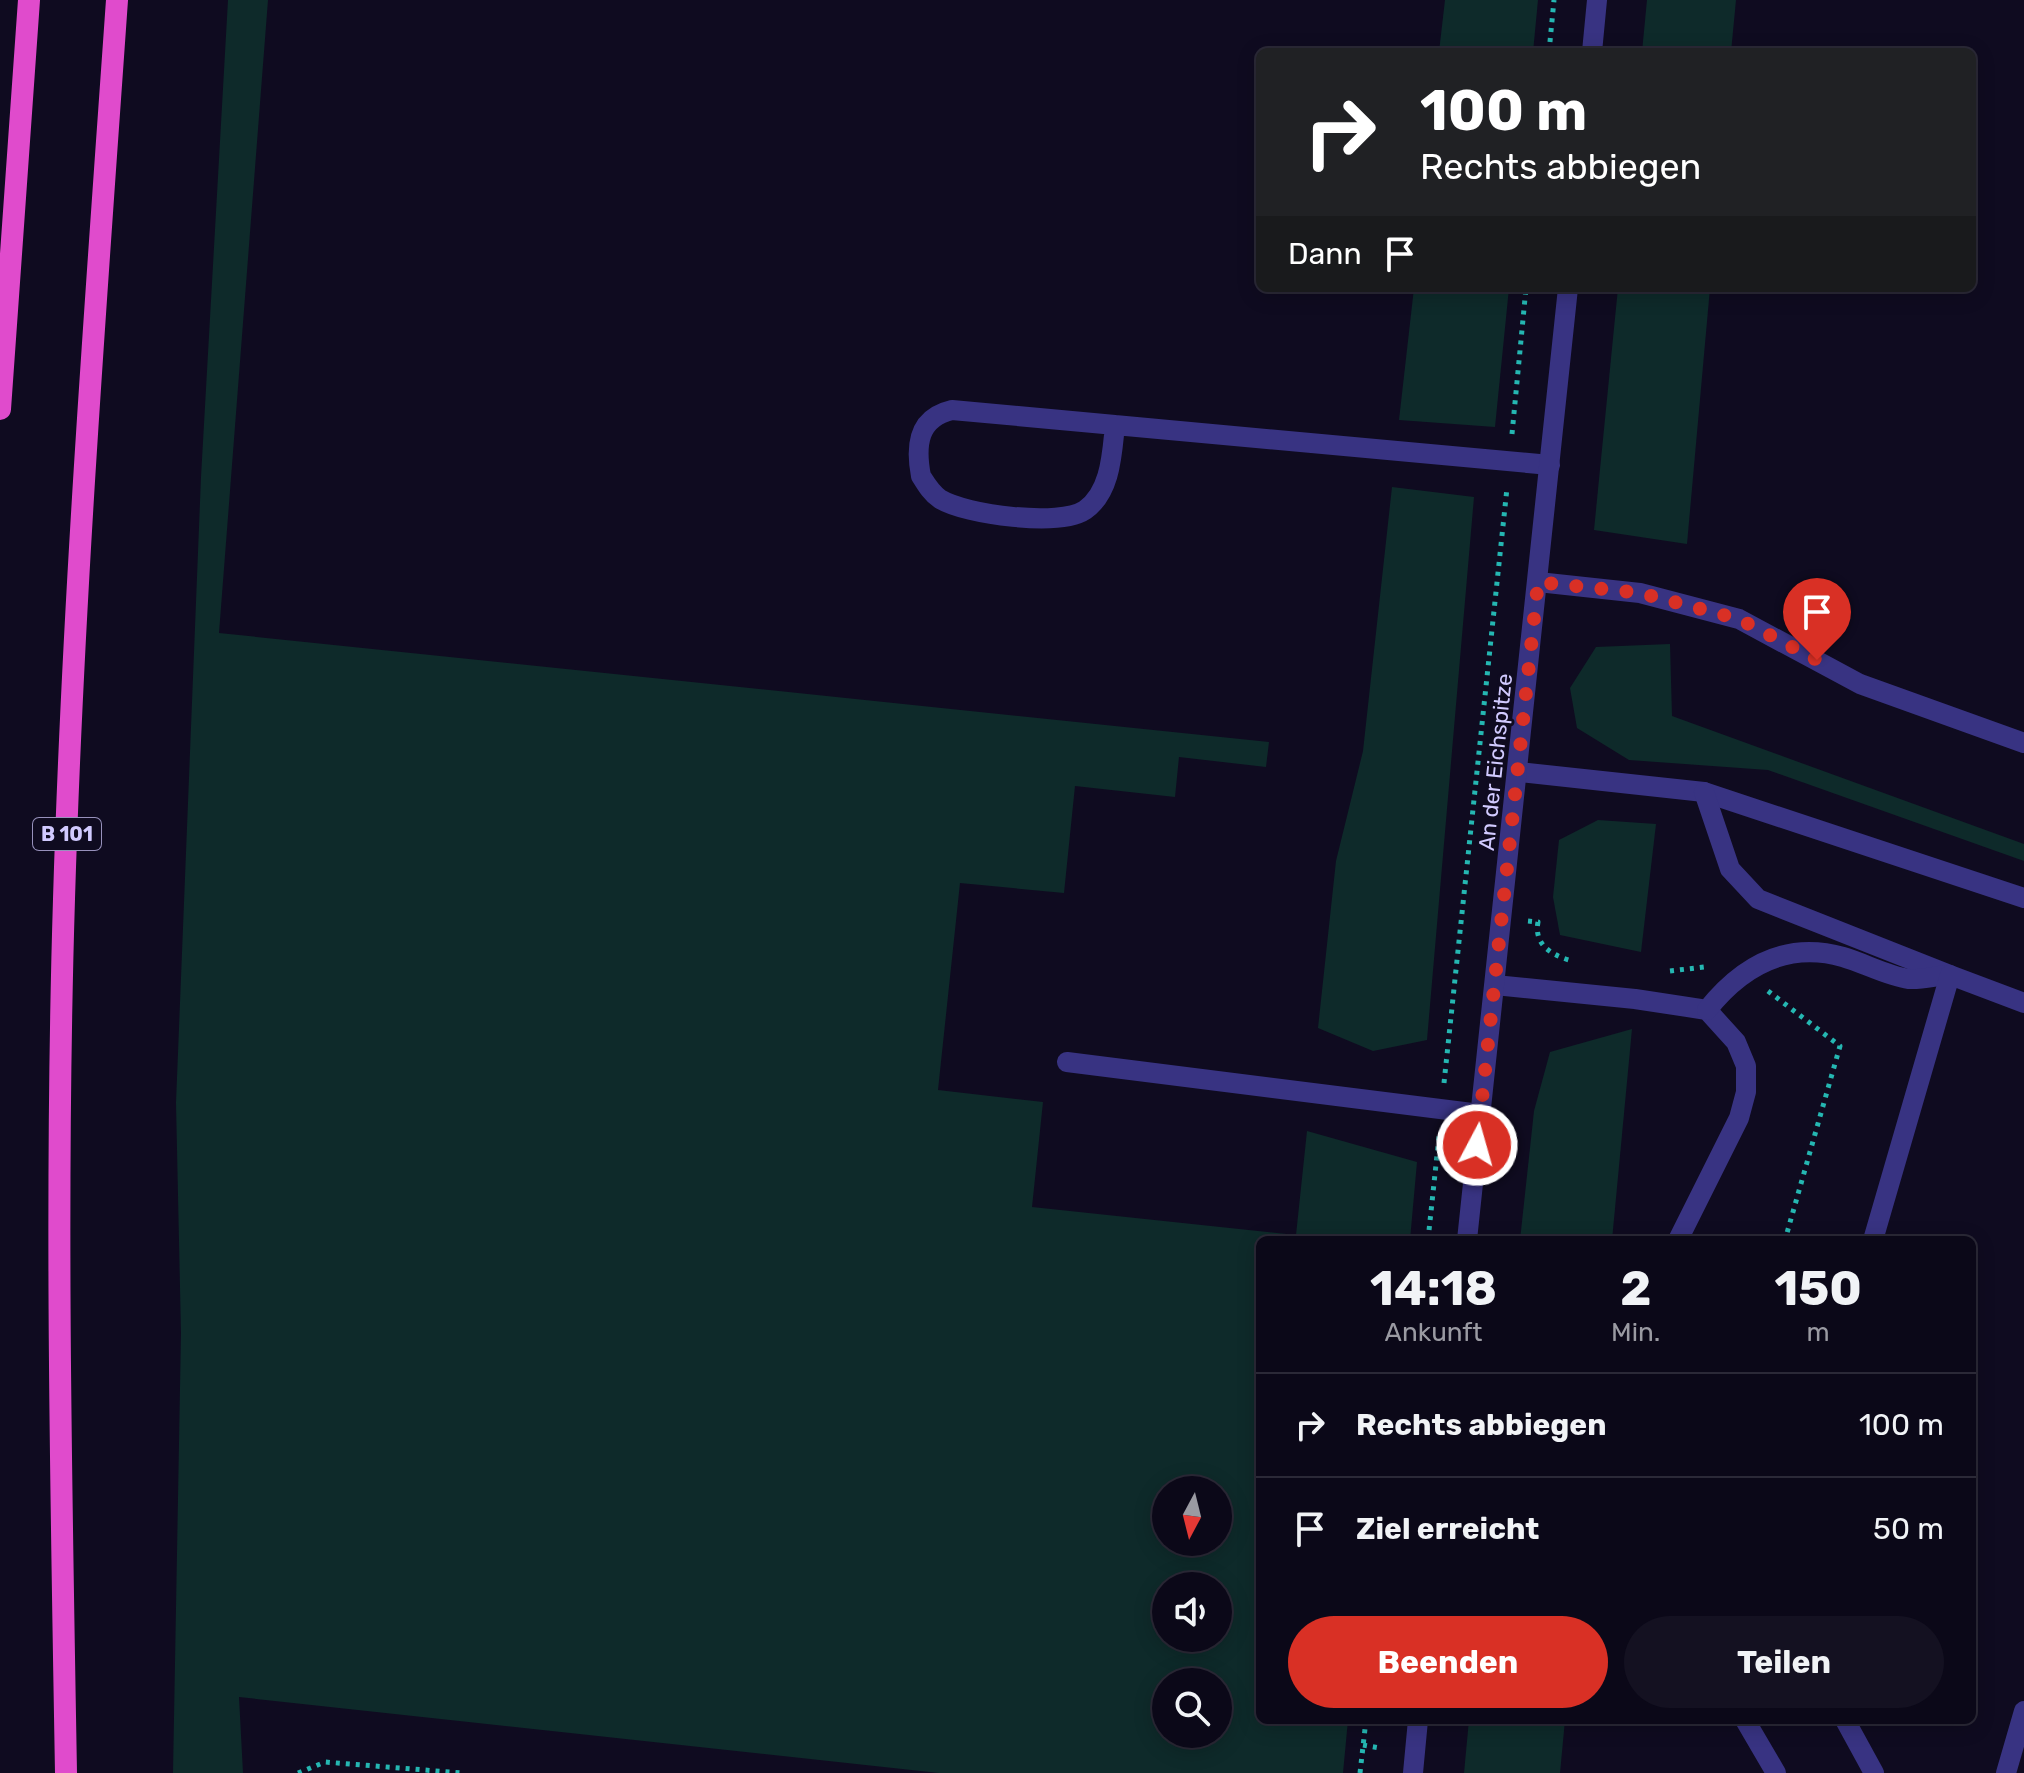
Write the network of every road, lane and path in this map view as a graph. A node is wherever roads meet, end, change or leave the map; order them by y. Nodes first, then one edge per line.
1 (29, 0) edge
2 (117, 0) edge
3 (1554, 0) edge
4 (1597, 0) edge
5 (1549, 48) edge
6 (1592, 48) edge
7 (1526, 292) edge
8 (1568, 292) edge
9 (0, 409) edge
10 (1115, 425) junction
11 (1510, 462) junction
12 (1550, 465) junction
13 (1538, 582) junction
14 (2024, 743) edge
15 (1519, 772) junction
16 (1704, 792) junction
17 (2024, 898) edge
18 (1743, 973) junction
19 (1950, 975) junction
20 (1495, 985) junction
21 (2024, 1003) edge
22 (1707, 1010) junction
23 (1067, 1062) dead end
24 (1442, 1110) junction
25 (1480, 1114) junction
26 (1428, 1236) edge
27 (1467, 1236) edge
28 (1680, 1236) edge
29 (1786, 1236) edge
30 (1874, 1236) edge
31 (64, 1669) junction
32 (2024, 1711) edge
33 (1366, 1724) edge
34 (1418, 1724) edge
35 (1747, 1724) edge
36 (1847, 1724) edge
37 (1363, 1745) junction
38 (1380, 1748) dead end
39 (66, 1773) edge
40 (77, 1773) edge
41 (298, 1773) edge
42 (462, 1773) edge
43 (1360, 1773) edge
44 (1413, 1773) edge
45 (1776, 1773) edge
46 (1874, 1773) edge
47 (2006, 1773) edge

1 - 9 highway
2 - 31 highway, B 101
3 - 5 path
4 - 6 street
7 - 11 path
8 - 12 street, An der Eichspitze
10 - 10 street
10 - 11 street
11 - 12 street
11 - 24 path
12 - 13 street, An der Eichspitze
13 - 14 street
13 - 15 street, An der Eichspitze
15 - 16 street
15 - 20 street, An der Eichspitze
16 - 17 street
16 - 19 street
18 - 19 street
18 - 22 street
18 - 29 path
19 - 21 street
19 - 30 street
20 - 22 street
20 - 25 street, An der Eichspitze
22 - 28 street
23 - 24 street
24 - 25 street
24 - 26 path
25 - 27 street, An der Eichspitze
31 - 39 highway, B 101
31 - 40 highway
32 - 47 street
33 - 37 path
34 - 44 street
35 - 45 street
36 - 46 street
37 - 38 path
37 - 43 path
41 - 42 path

